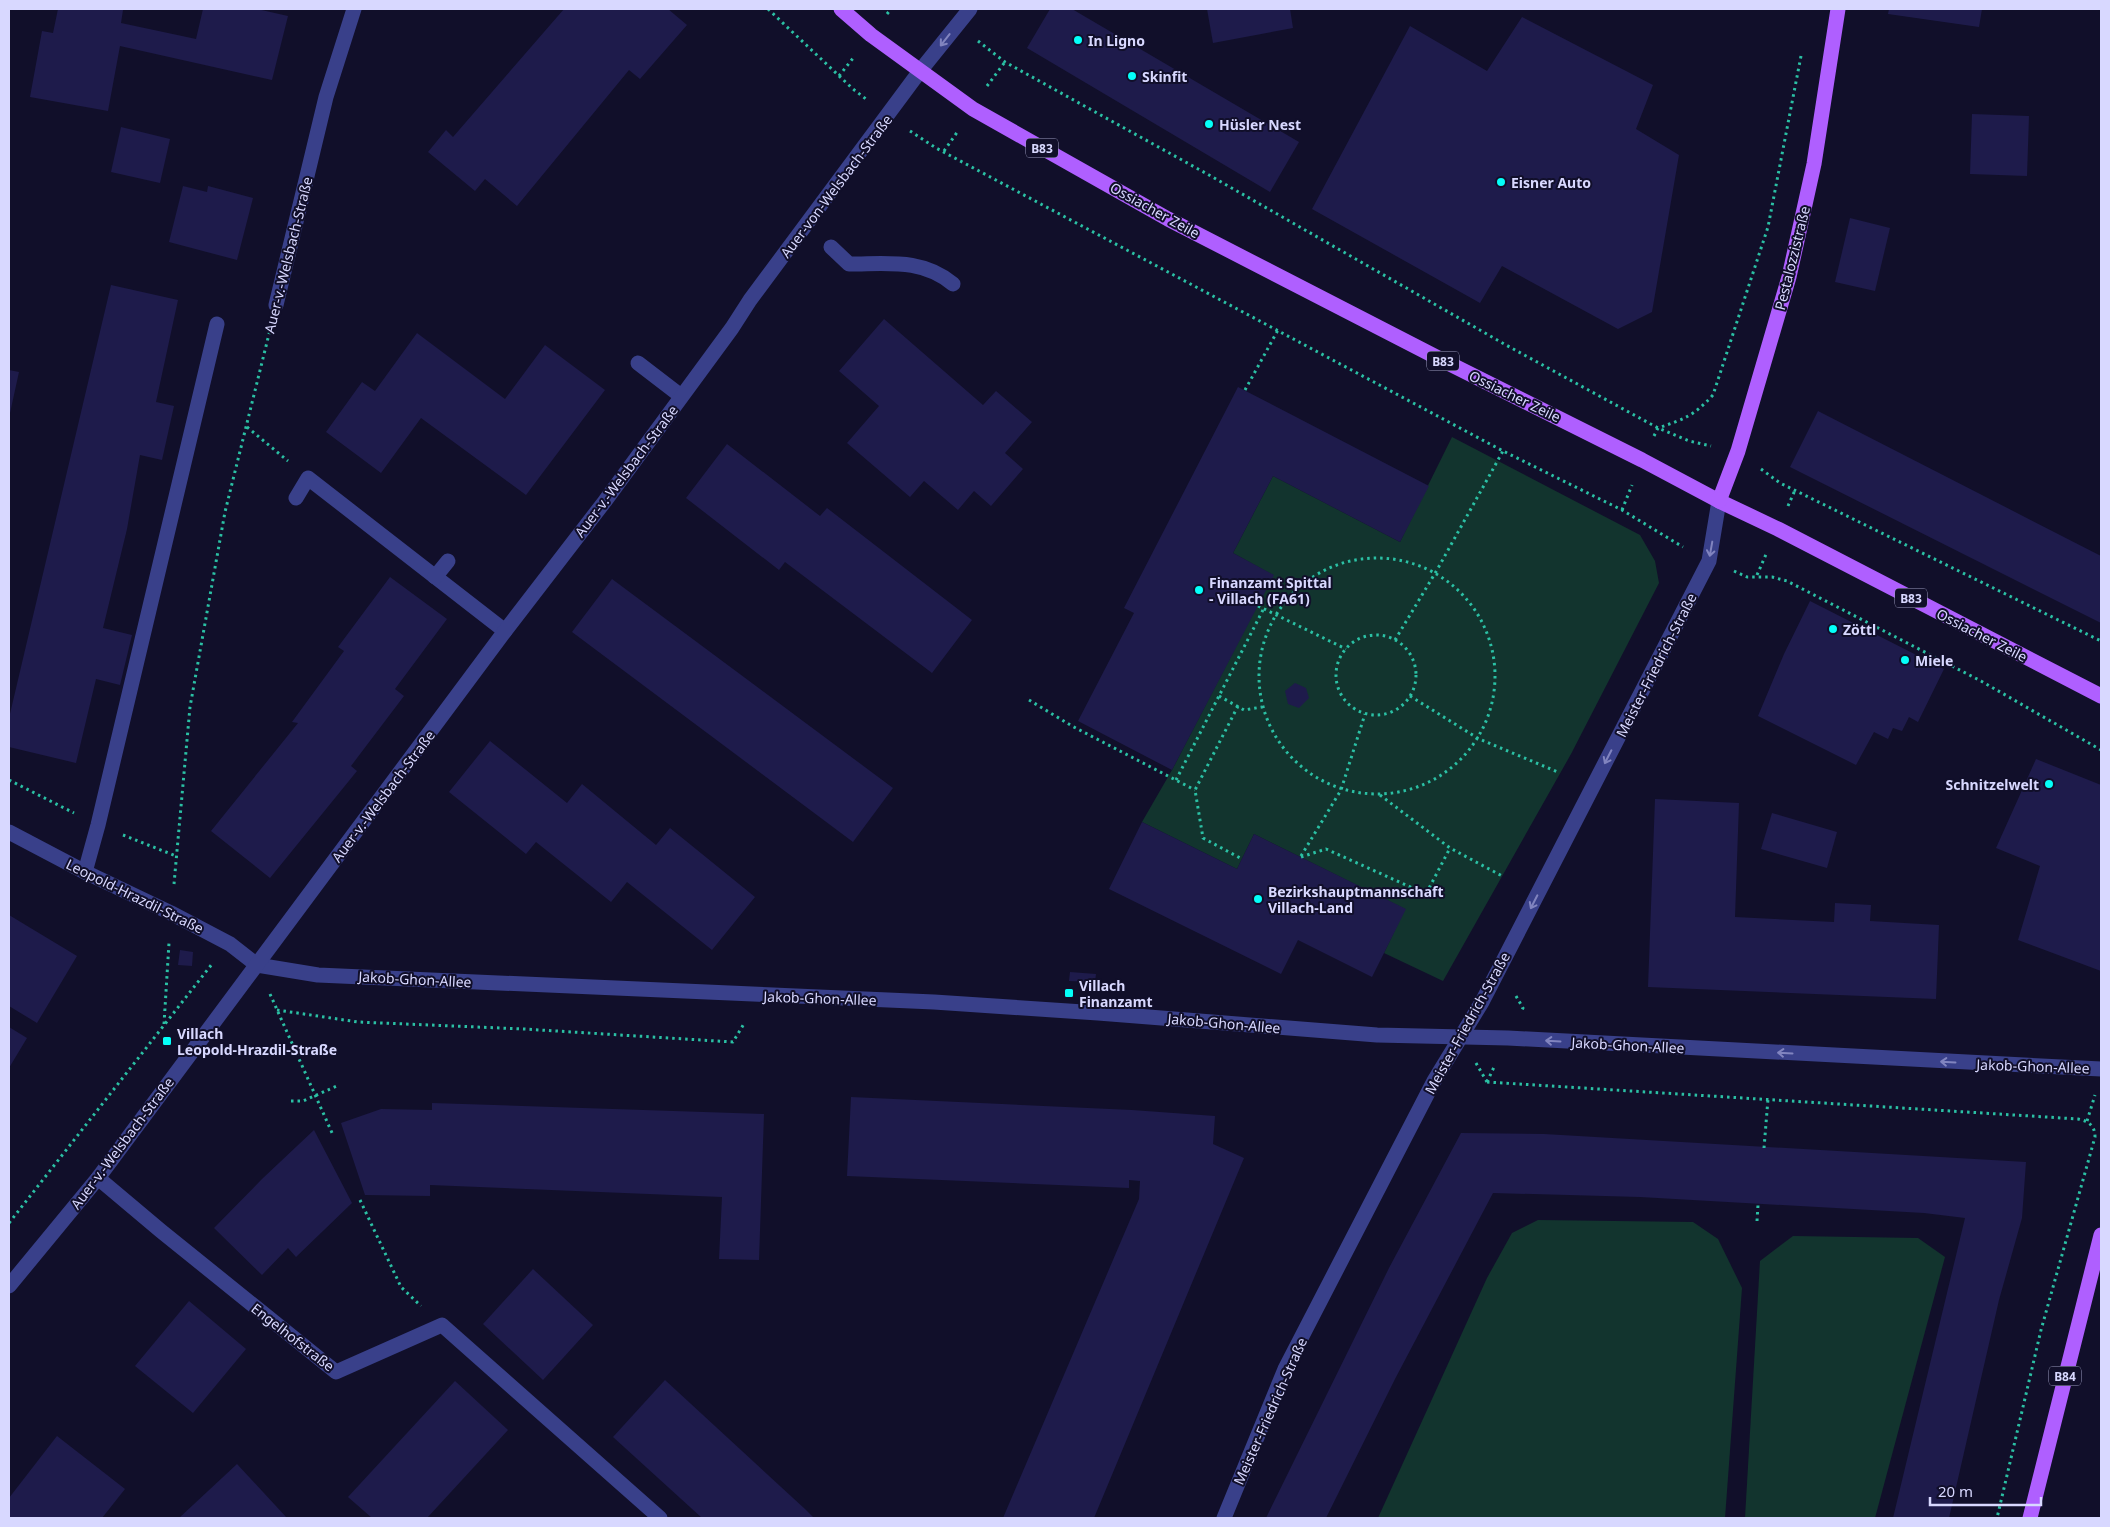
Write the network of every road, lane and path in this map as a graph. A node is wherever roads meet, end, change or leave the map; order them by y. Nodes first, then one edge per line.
1 (354, 9) edge
2 (768, 9) edge
3 (841, 9) edge
4 (970, 9) edge
5 (1838, 9) edge
6 (983, 45) dead end
7 (1803, 47) dead end
8 (1005, 62) junction
9 (920, 71) junction
10 (991, 80) dead end
11 (853, 89) dead end
12 (958, 130) dead end
13 (920, 138) dead end
14 (944, 151) junction
15 (831, 247) dead end
16 (953, 284) dead end
17 (750, 300) joint
18 (276, 305) joint
19 (217, 324) dead end
20 (1278, 330) junction
21 (638, 363) dead end
22 (1245, 390) dead end
23 (681, 396) junction
24 (247, 427) junction
25 (1658, 428) junction
26 (1689, 441) dead end
27 (1502, 451) junction
28 (308, 478) junction
29 (1780, 483) dead end
30 (296, 498) dead end
31 (1719, 501) junction
32 (1676, 544) dead end
33 (448, 561) dead end
34 (1438, 570) junction
35 (1736, 572) dead end
36 (435, 577) junction
37 (1258, 606) dead end
38 (1264, 608) junction
39 (1276, 615) junction
40 (505, 631) junction
41 (1395, 640) junction
42 (2101, 641) edge
43 (1346, 649) junction
44 (1219, 696) junction
45 (1410, 696) junction
46 (2101, 696) edge
47 (1029, 700) dead end
48 (1238, 706) junction
49 (1262, 707) junction
50 (1365, 714) junction
51 (1478, 739) junction
52 (2101, 750) edge
53 (1558, 772) dead end
54 (1176, 780) junction
55 (1195, 790) junction
56 (1341, 790) junction
57 (1380, 795) junction
58 (9, 832) edge
59 (1450, 848) junction
60 (1242, 859) dead end
61 (85, 872) junction
62 (1504, 876) dead end
63 (173, 890) dead end
64 (170, 936) dead end
65 (257, 965) junction
66 (201, 977) dead end
67 (164, 1024) junction
68 (1462, 1038) junction
69 (732, 1042) dead end
70 (1499, 1057) dead end
71 (2101, 1069) edge
72 (337, 1086) dead end
73 (316, 1096) junction
74 (1768, 1099) junction
75 (291, 1101) dead end
76 (333, 1135) dead end
77 (1764, 1148) dead end
78 (98, 1178) junction
79 (360, 1200) dead end
80 (1758, 1205) dead end
81 (1757, 1221) dead end
82 (9, 1223) edge
83 (2101, 1235) edge
84 (9, 1286) edge
85 (442, 1325) junction
86 (660, 1518) edge
87 (1224, 1518) edge
88 (1997, 1518) edge
89 (2030, 1518) edge

1 - 18 street, Auer-v.-Welsbach-Straße
2 - 11 path
3 - 9 main road, Ossiacher Zeile / B83
4 -> 9 street, Auer-von-Welsbach-Straße
5 - 31 main road, Pestalozzistraße
6 - 8 path
7 - 25 path
8 - 10 path
8 - 25 path
9 - 17 street, Auer-von-Welsbach-Straße
9 - 31 main road, Ossiacher Zeile / B83
12 - 14 path
13 - 14 path
14 - 20 path
15 - 16 street
17 - 23 street, Auer-v.-Welsbach-Straße
18 - 24 path, Auer-v.-Welsbach-Straße
19 - 61 street
20 - 22 path
20 - 27 path
21 - 23 street
23 - 40 street, Auer-v.-Welsbach-Straße
24 - 28 path
24 - 63 path, Auer-v.-Welsbach-Straße
25 - 26 path
27 - 32 path
27 - 34 path
28 - 30 street
28 - 36 street
29 - 42 path
31 - 46 main road, Ossiacher Zeile / B83
31 -> 68 street, Meister-Friedrich-Straße
33 - 36 street
34 - 39 path
34 - 41 path
34 - 51 path
35 - 52 path
36 - 40 street
37 - 38 path
38 - 39 path
38 - 44 path
39 - 43 path
39 - 49 path
40 - 65 street, Auer-v.-Welsbach-Straße
41 - 43 path
41 - 45 path
43 - 50 path
44 - 48 path
44 - 54 path
45 - 50 path
45 - 51 path
47 - 54 path
48 - 49 path
48 - 55 path
49 - 56 path
50 - 56 path
51 - 53 path
51 - 57 path
54 - 55 path
55 - 60 path
56 - 57 path
56 - 59 path
57 - 59 path
58 - 61 street, Leopold-Hrazdil-Straße
59 - 62 path
61 - 65 street, Leopold-Hrazdil-Straße
64 - 67 path
65 - 68 street, Jakob-Ghon-Allee
65 - 78 street, Auer-v.-Welsbach-Straße
66 - 67 path
67 - 82 path
71 -> 68 street, Jakob-Ghon-Allee
68 - 87 street, Meister-Friedrich-Straße
69 - 73 path
70 - 74 path
72 - 73 path
73 - 75 path
73 - 76 path
74 - 77 path
74 - 88 path
78 - 84 street, Auer-v.-Welsbach-Straße
78 - 85 street, Engelhofstraße
79 - 85 path
80 - 81 path
83 - 89 main road, B84
85 - 86 street

